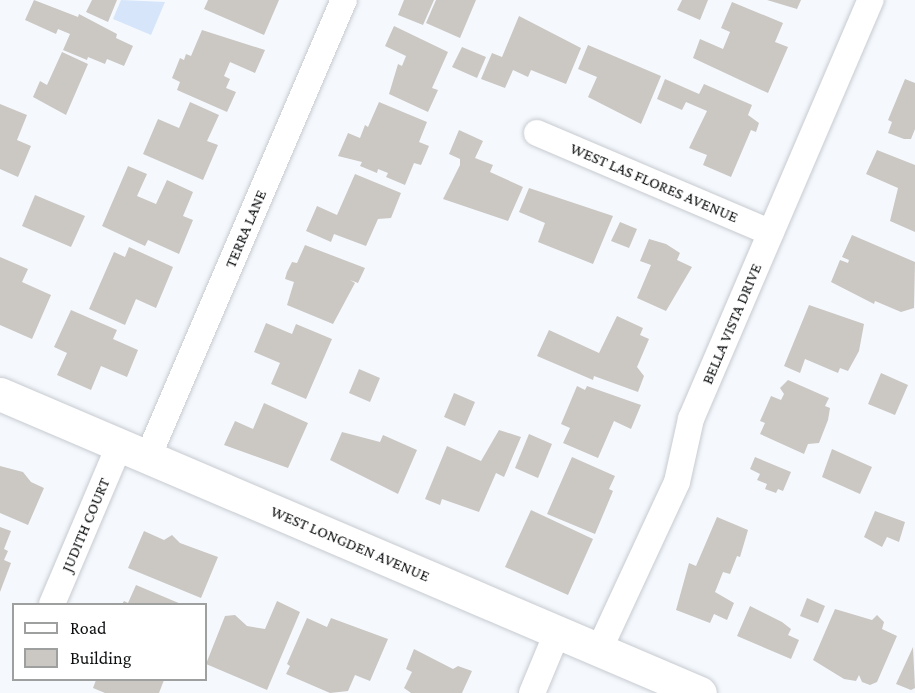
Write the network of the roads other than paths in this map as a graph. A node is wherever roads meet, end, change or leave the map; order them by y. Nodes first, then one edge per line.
1 (344, 0) edge
2 (871, 0) edge
3 (537, 133) dead end
4 (771, 233) junction
5 (0, 394) edge
6 (134, 452) junction
7 (53, 603) edge
8 (557, 633) junction
9 (599, 650) junction
10 (532, 693) edge
11 (700, 693) edge

1 - 6 street, TERRA LANE
2 - 4 street, BELLA VISTA DRIVE
3 - 4 street, WEST LAS FLORES AVENUE
4 - 9 street, BELLA VISTA DRIVE
5 - 6 street, WEST LONGDEN AVENUE
6 - 7 street, JUDITH COURT
6 - 8 street, WEST LONGDEN AVENUE
8 - 9 street, WEST LONGDEN AVENUE
8 - 10 street
9 - 11 street, WEST LONGDEN AVENUE

